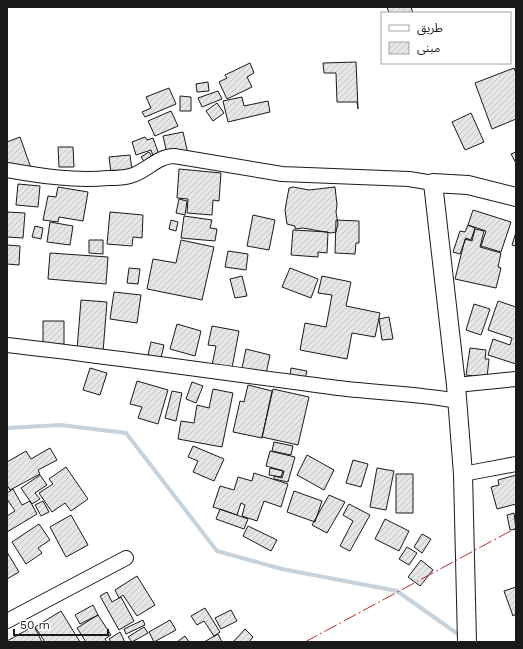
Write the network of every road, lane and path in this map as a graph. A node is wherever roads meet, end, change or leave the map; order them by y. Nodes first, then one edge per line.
1 (7, 170) edge
2 (433, 183) junction
3 (516, 196) edge
4 (7, 346) edge
5 (516, 379) edge
6 (456, 393) junction
7 (516, 464) edge
8 (464, 474) junction
9 (126, 558) dead end
10 (7, 621) edge
11 (467, 635) edge

1 - 2 street
2 - 3 main road
2 - 6 main road
4 - 6 street
5 - 6 street
6 - 8 main road
7 - 8 street
8 - 11 main road
9 - 10 street

